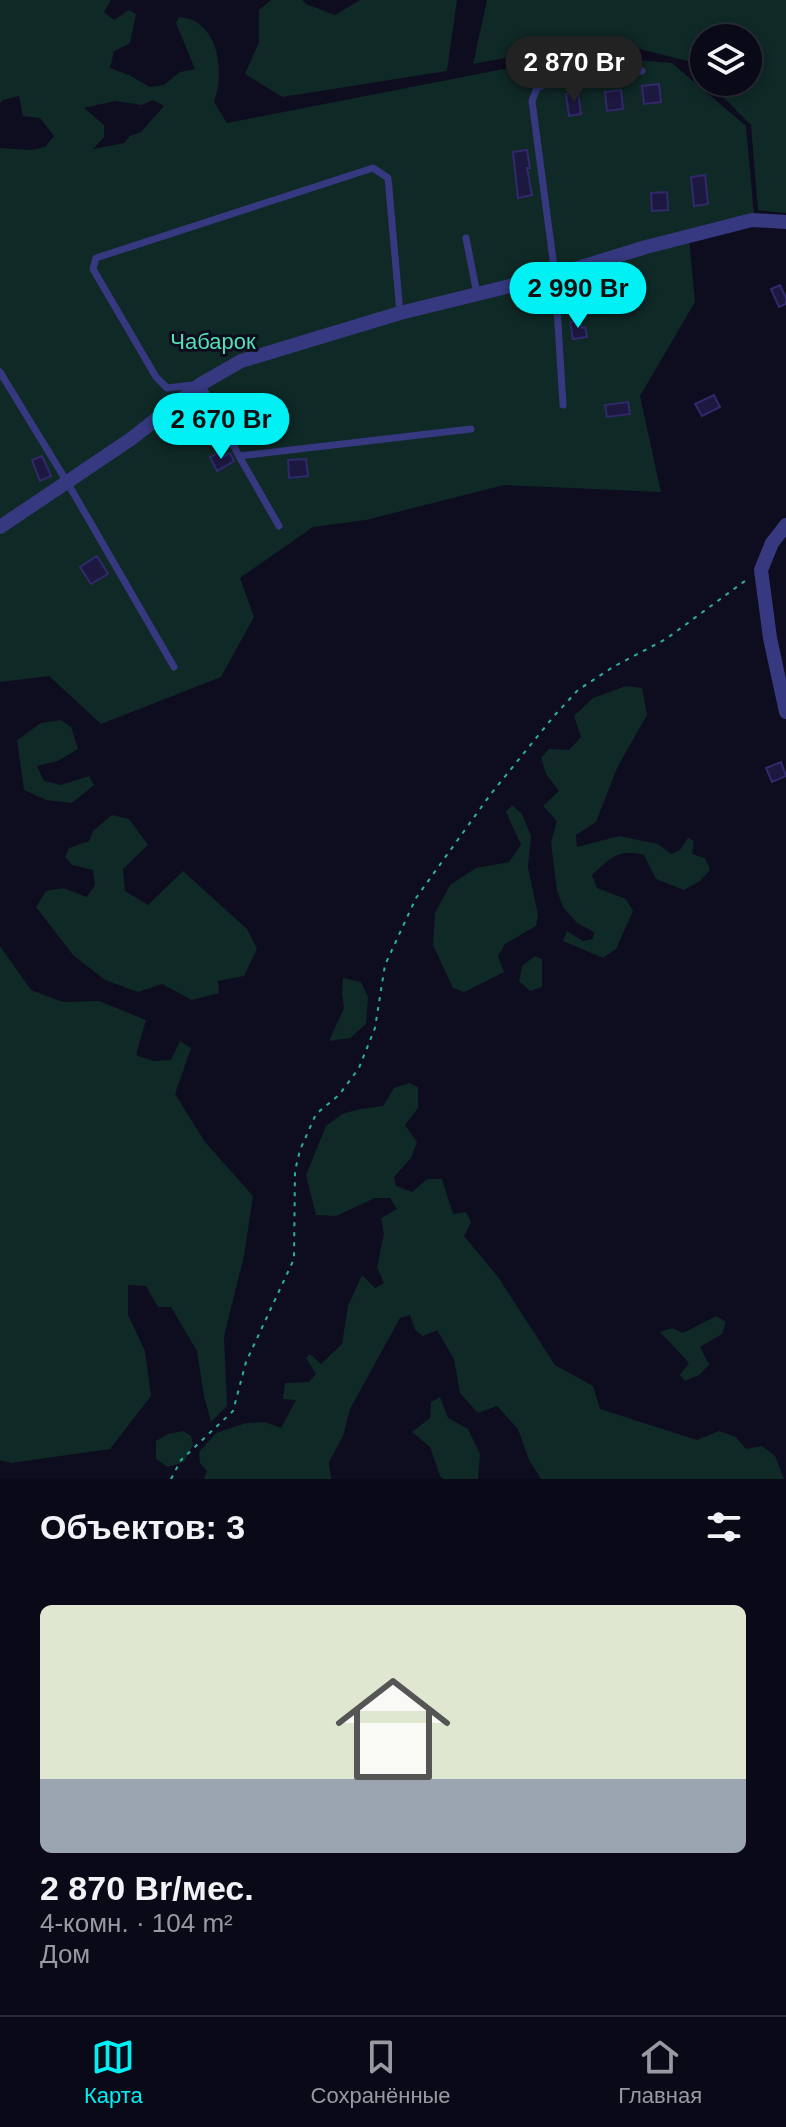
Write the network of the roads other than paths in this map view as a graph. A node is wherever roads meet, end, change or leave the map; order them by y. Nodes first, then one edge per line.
1 (642, 71) dead end
2 (786, 222) edge
3 (466, 238) dead end
4 (555, 275) junction
5 (477, 294) junction
6 (400, 313) junction
7 (0, 372) edge
8 (201, 384) junction
9 (563, 405) dead end
10 (471, 429) dead end
11 (239, 456) junction
12 (67, 482) junction
13 (786, 525) edge
14 (279, 526) dead end
15 (0, 527) edge
16 (174, 667) dead end
17 (786, 712) edge

1 - 4 lane
2 - 4 street
3 - 5 lane
4 - 5 street
4 - 9 lane
5 - 6 street
6 - 8 street
6 - 8 lane
7 - 12 lane
8 - 11 lane
8 - 12 street
10 - 11 lane
11 - 14 lane
12 - 15 street
12 - 16 lane
13 - 17 street

